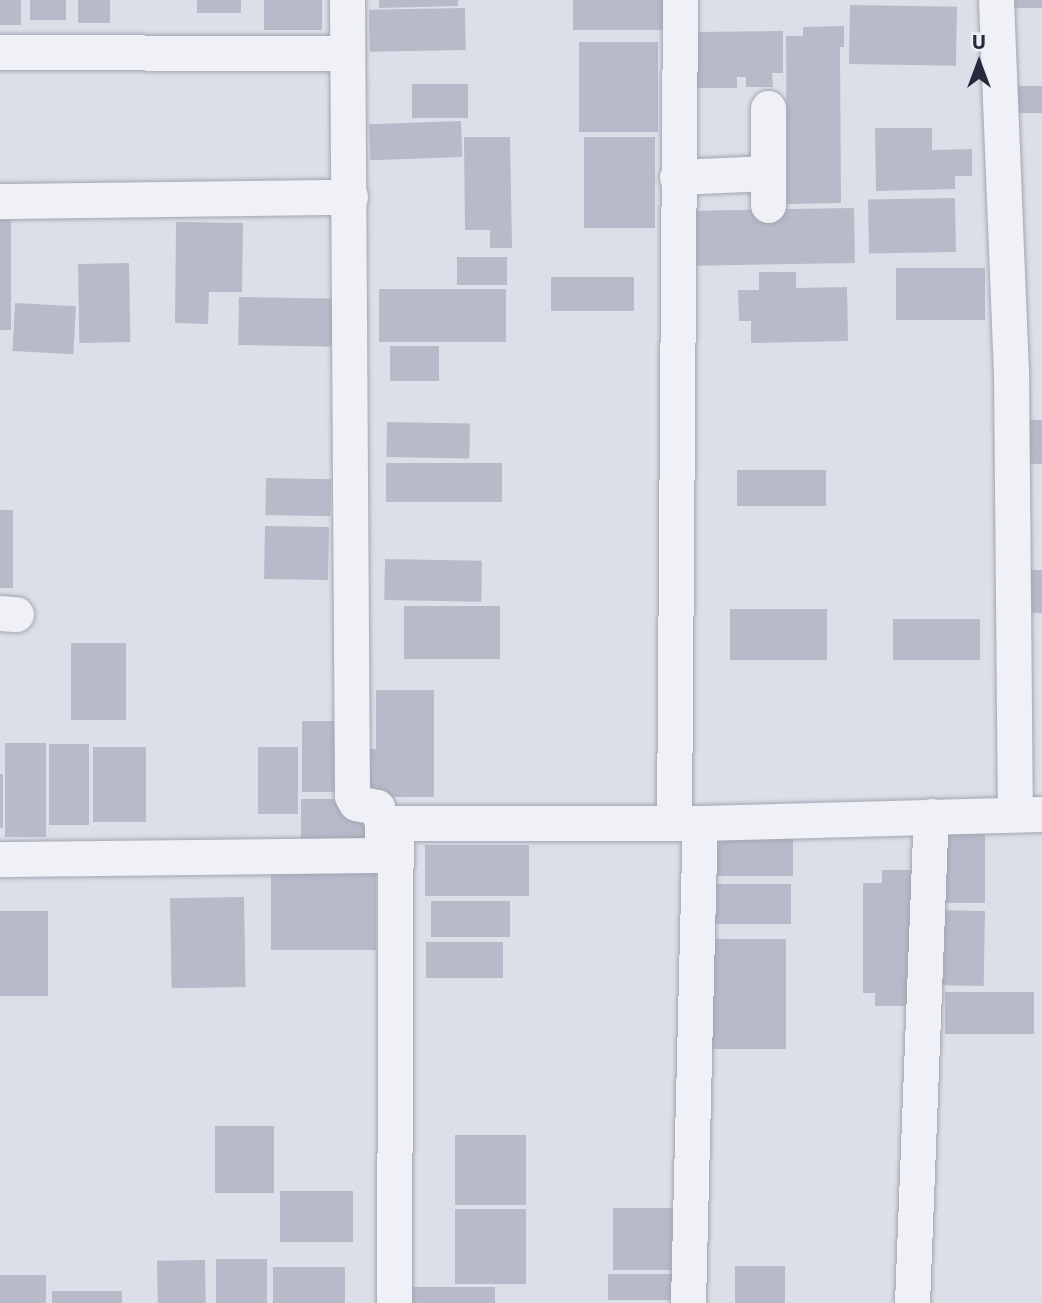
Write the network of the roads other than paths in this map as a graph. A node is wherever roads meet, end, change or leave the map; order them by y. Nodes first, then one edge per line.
1 (347, 0) edge
2 (680, 0) edge
3 (996, 0) edge
4 (0, 52) edge
5 (347, 53) junction
6 (768, 108) dead end
7 (677, 177) junction
8 (350, 197) junction
9 (0, 201) edge
10 (1028, 814) edge
11 (931, 816) junction
12 (389, 823) junction
13 (687, 823) junction
14 (0, 859) edge
15 (394, 1303) edge
16 (688, 1303) edge
17 (912, 1303) edge

1 - 5 street
2 - 7 street
3 - 10 street
4 - 5 street
5 - 8 street
6 - 7 street
7 - 13 street
8 - 9 street
8 - 12 street
10 - 11 street
11 - 13 street
11 - 17 street
12 - 13 street
12 - 14 street
12 - 15 street
13 - 16 street

